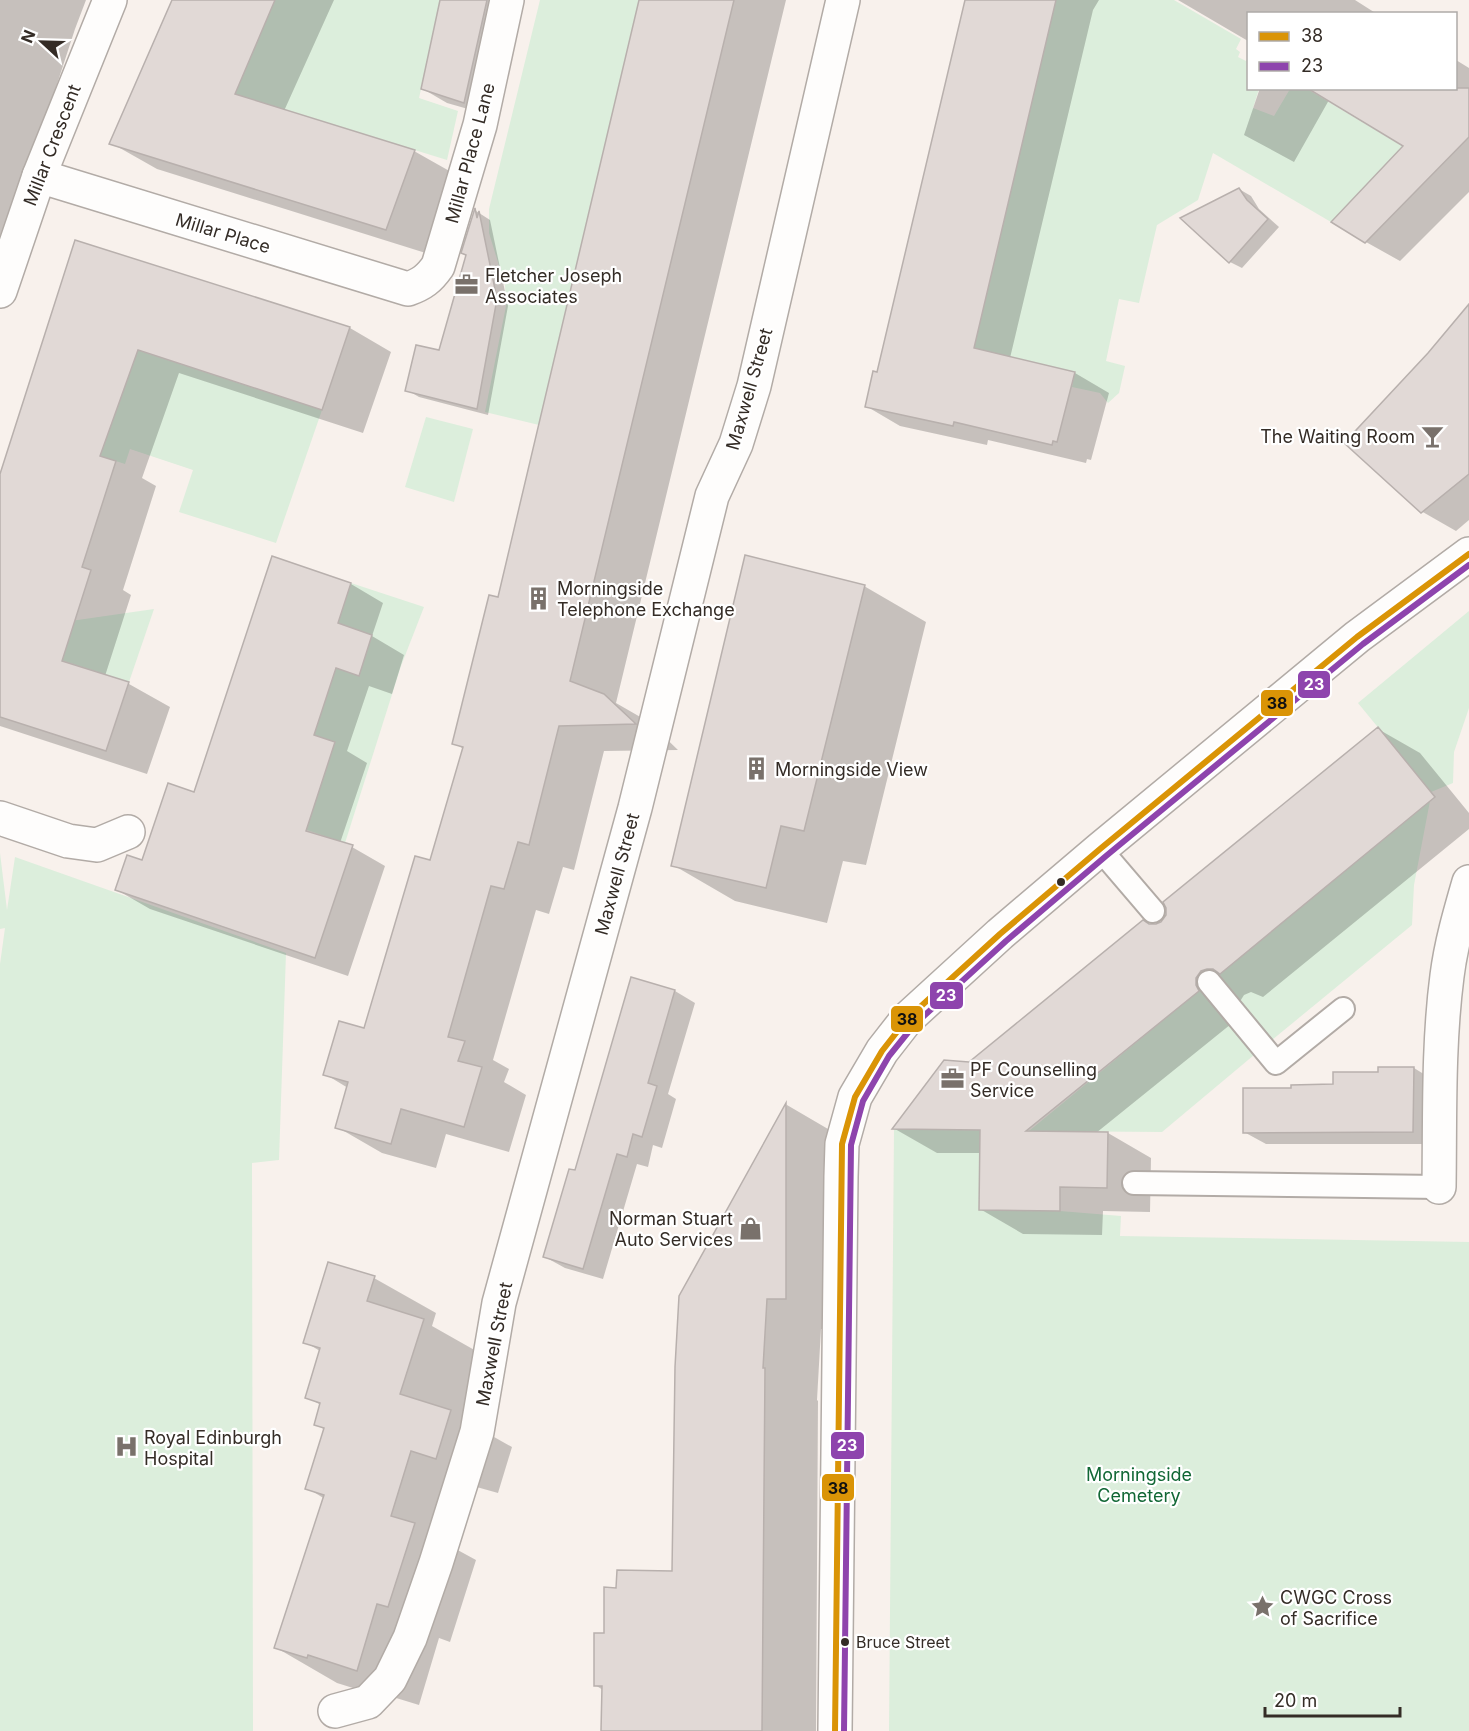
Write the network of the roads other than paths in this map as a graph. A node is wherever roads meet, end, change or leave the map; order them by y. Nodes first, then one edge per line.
1 (110, 0) edge
2 (507, 0) edge
3 (843, 0) edge
4 (39, 177) junction
5 (408, 289) joint
6 (0, 291) edge
7 (1469, 554) edge
8 (0, 818) edge
9 (128, 832) dead end
10 (1100, 849) junction
11 (1469, 882) edge
12 (1153, 911) dead end
13 (1209, 982) dead end
14 (1343, 1009) dead end
15 (1134, 1183) dead end
16 (1439, 1187) joint
17 (333, 1721) edge
18 (835, 1731) edge

1 - 4 street, Millar Crescent
2 - 5 street, Millar Place Lane
3 - 17 street, Maxwell Street
4 - 5 street, Millar Place
4 - 6 street, Millar Crescent
7 - 10 street
8 - 9 street
10 - 12 lane
10 - 18 street
11 - 16 street
13 - 14 lane
15 - 16 lane

